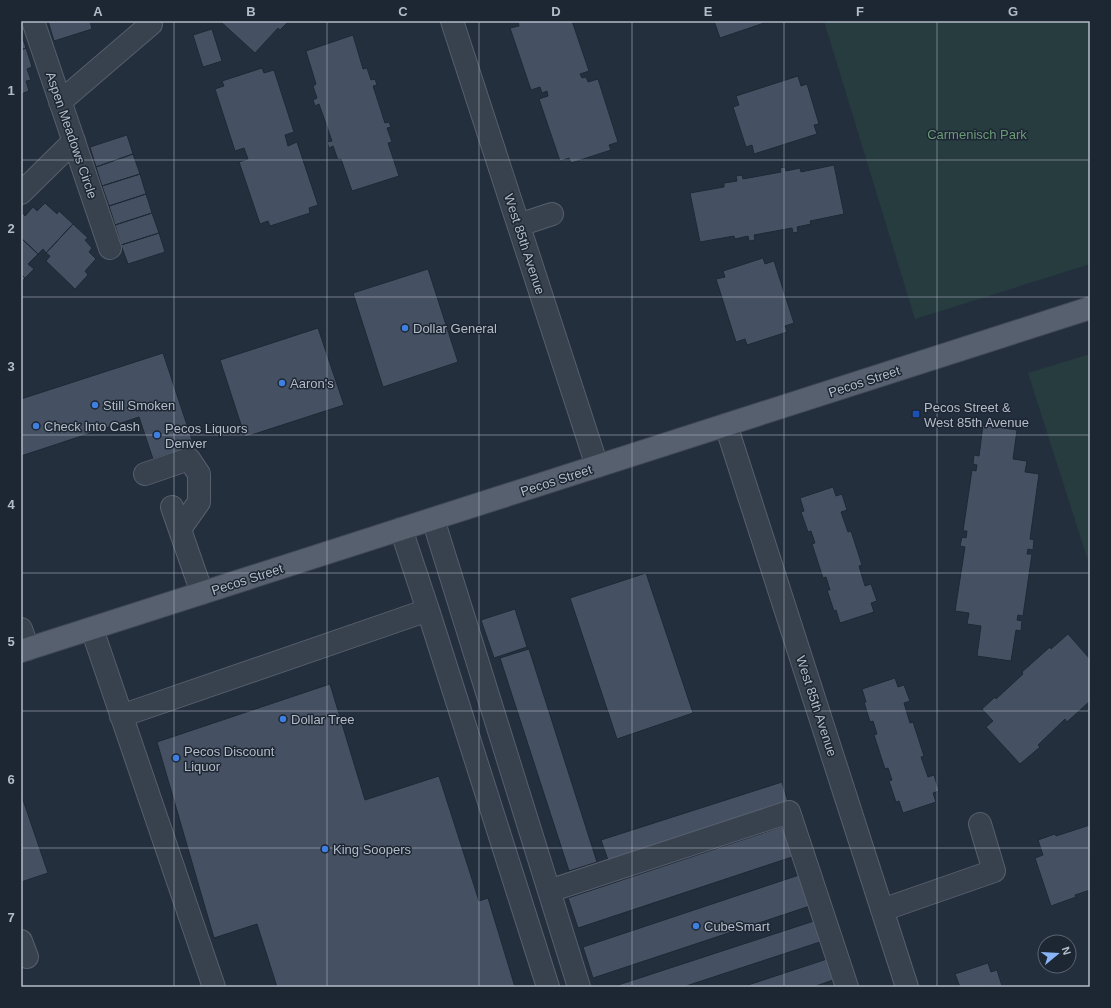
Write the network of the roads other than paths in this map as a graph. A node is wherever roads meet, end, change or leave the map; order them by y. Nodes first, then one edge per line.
1 (33, 21) edge
2 (452, 21) edge
3 (151, 24) dead end
4 (60, 102) junction
5 (74, 141) junction
6 (23, 187) edge
7 (552, 214) dead end
8 (519, 225) junction
9 (110, 248) dead end
10 (1090, 308) edge
11 (726, 425) junction
12 (597, 466) junction
13 (145, 474) dead end
14 (172, 508) dead end
15 (433, 519) junction
16 (180, 529) junction
17 (401, 529) junction
18 (202, 593) junction
19 (428, 610) junction
20 (21, 629) edge
21 (92, 629) junction
22 (24, 650) edge
23 (121, 716) junction
24 (980, 824) dead end
25 (549, 891) junction
26 (882, 910) junction
27 (214, 987) edge
28 (548, 987) edge
29 (579, 987) edge
30 (848, 987) edge
31 (907, 987) edge

1 - 4 street, Aspen Meadows Circle
2 - 8 street, West 85th Avenue
3 - 4 street
4 - 5 street, Aspen Meadows Circle
5 - 6 street
5 - 9 street, Aspen Meadows Circle
7 - 8 street
8 - 12 street, West 85th Avenue
10 - 11 main road, Pecos Street
11 - 12 main road, Pecos Street
11 - 26 street, West 85th Avenue
12 - 15 main road, Pecos Street
13 - 16 street
14 - 16 street
15 - 17 main road, Pecos Street
15 - 25 street
16 - 18 street
17 - 18 main road, Pecos Street
17 - 19 street
18 - 21 main road, Pecos Street
19 - 23 street
19 - 28 street
20 - 22 street
21 - 22 main road, Pecos Street
21 - 23 street
23 - 27 street
24 - 26 street
25 - 29 street
25 - 30 street
26 - 31 street, West 85th Avenue

